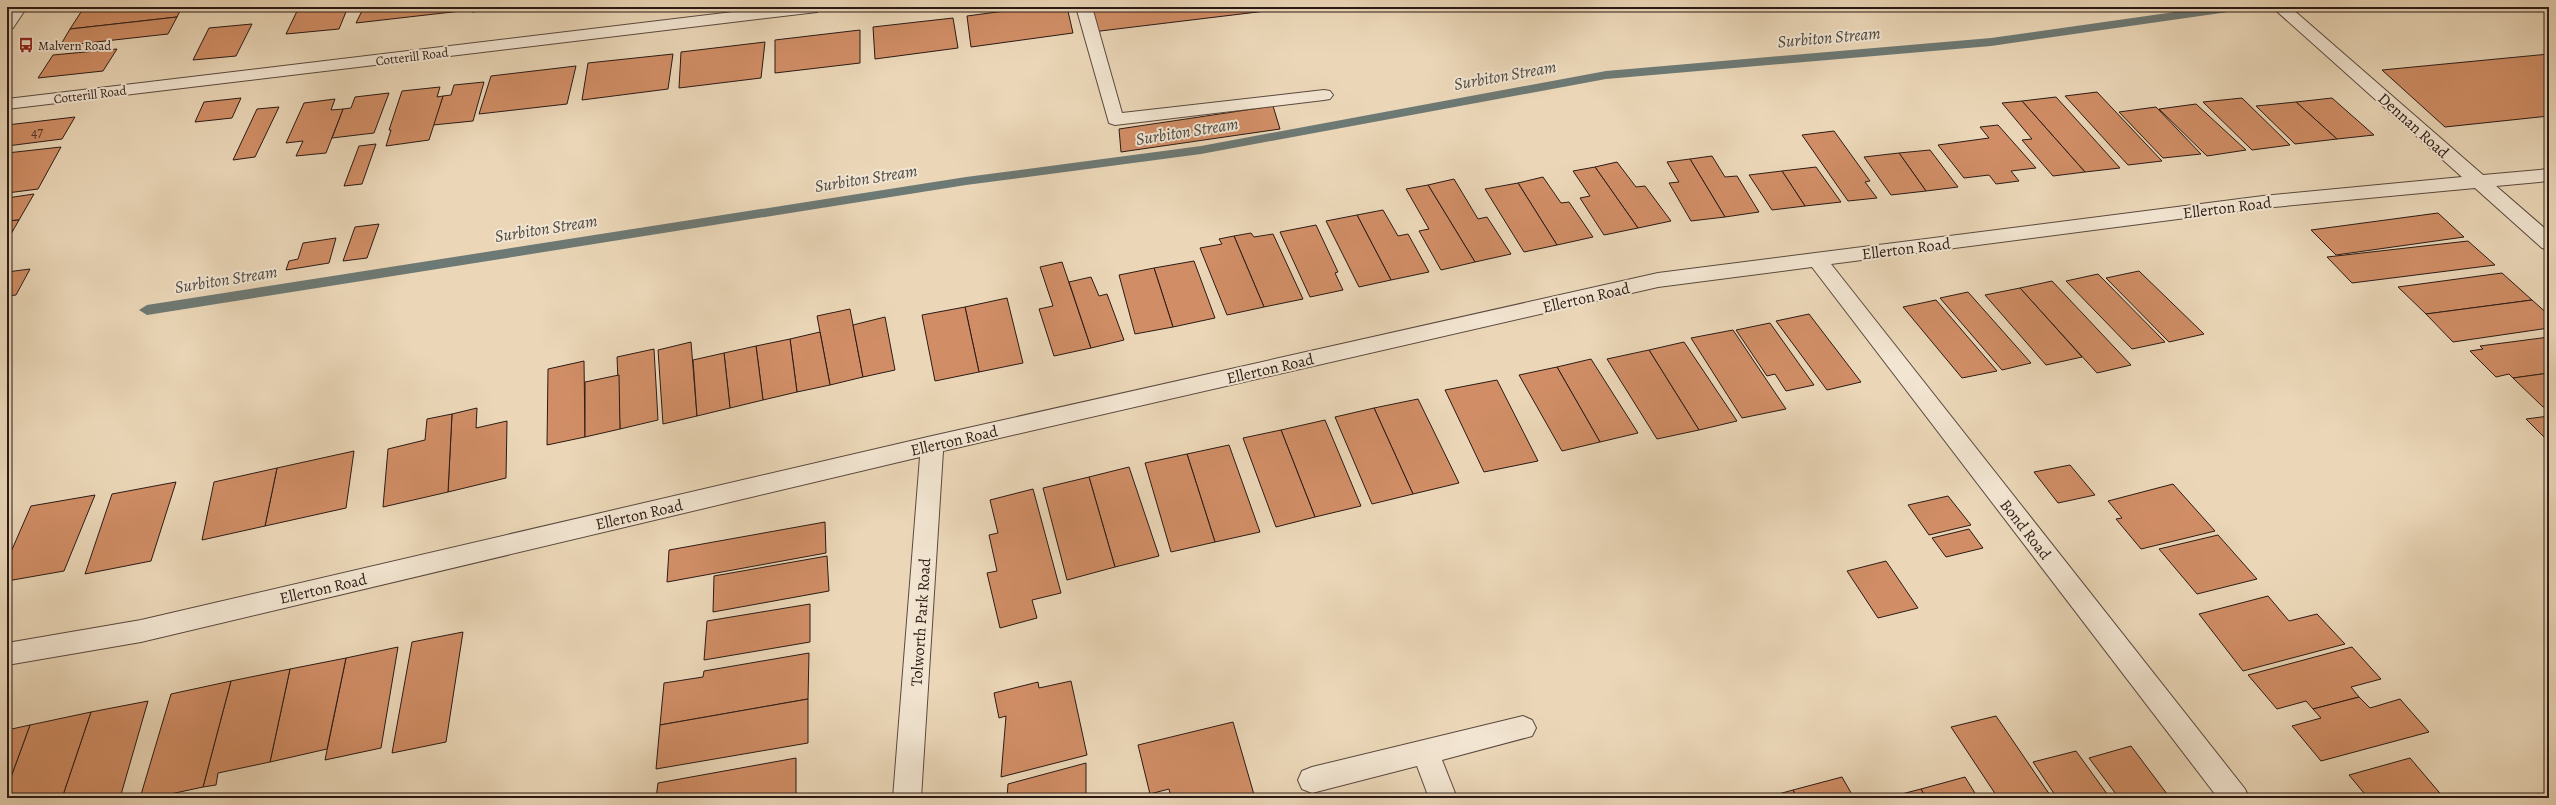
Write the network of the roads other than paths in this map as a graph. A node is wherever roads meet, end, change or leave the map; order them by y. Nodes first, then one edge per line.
1 (19, 7) edge
2 (817, 7) edge
3 (1084, 7) edge
4 (2280, 7) edge
5 (7, 24) edge
6 (1324, 95) dead end
7 (7, 104) edge
8 (2549, 176) edge
9 (2479, 183) junction
10 (2549, 244) edge
11 (1817, 260) junction
12 (932, 445) junction
13 (7, 654) edge
14 (1523, 728) dead end
15 (1426, 752) junction
16 (1312, 780) dead end
17 (907, 798) edge
18 (1443, 798) edge
19 (2235, 798) edge

1 - 5 street
2 - 7 street, Cotterill Road
3 - 6 street
4 - 9 street, Dennan Road
8 - 9 street, Ellerton Road
9 - 10 street, Dennan Road
9 - 11 street, Ellerton Road
11 - 12 street, Ellerton Road
11 - 19 street, Bond Road
12 - 13 street, Ellerton Road
12 - 17 street, Tolworth Park Road
14 - 15 street
15 - 16 street
15 - 18 street

